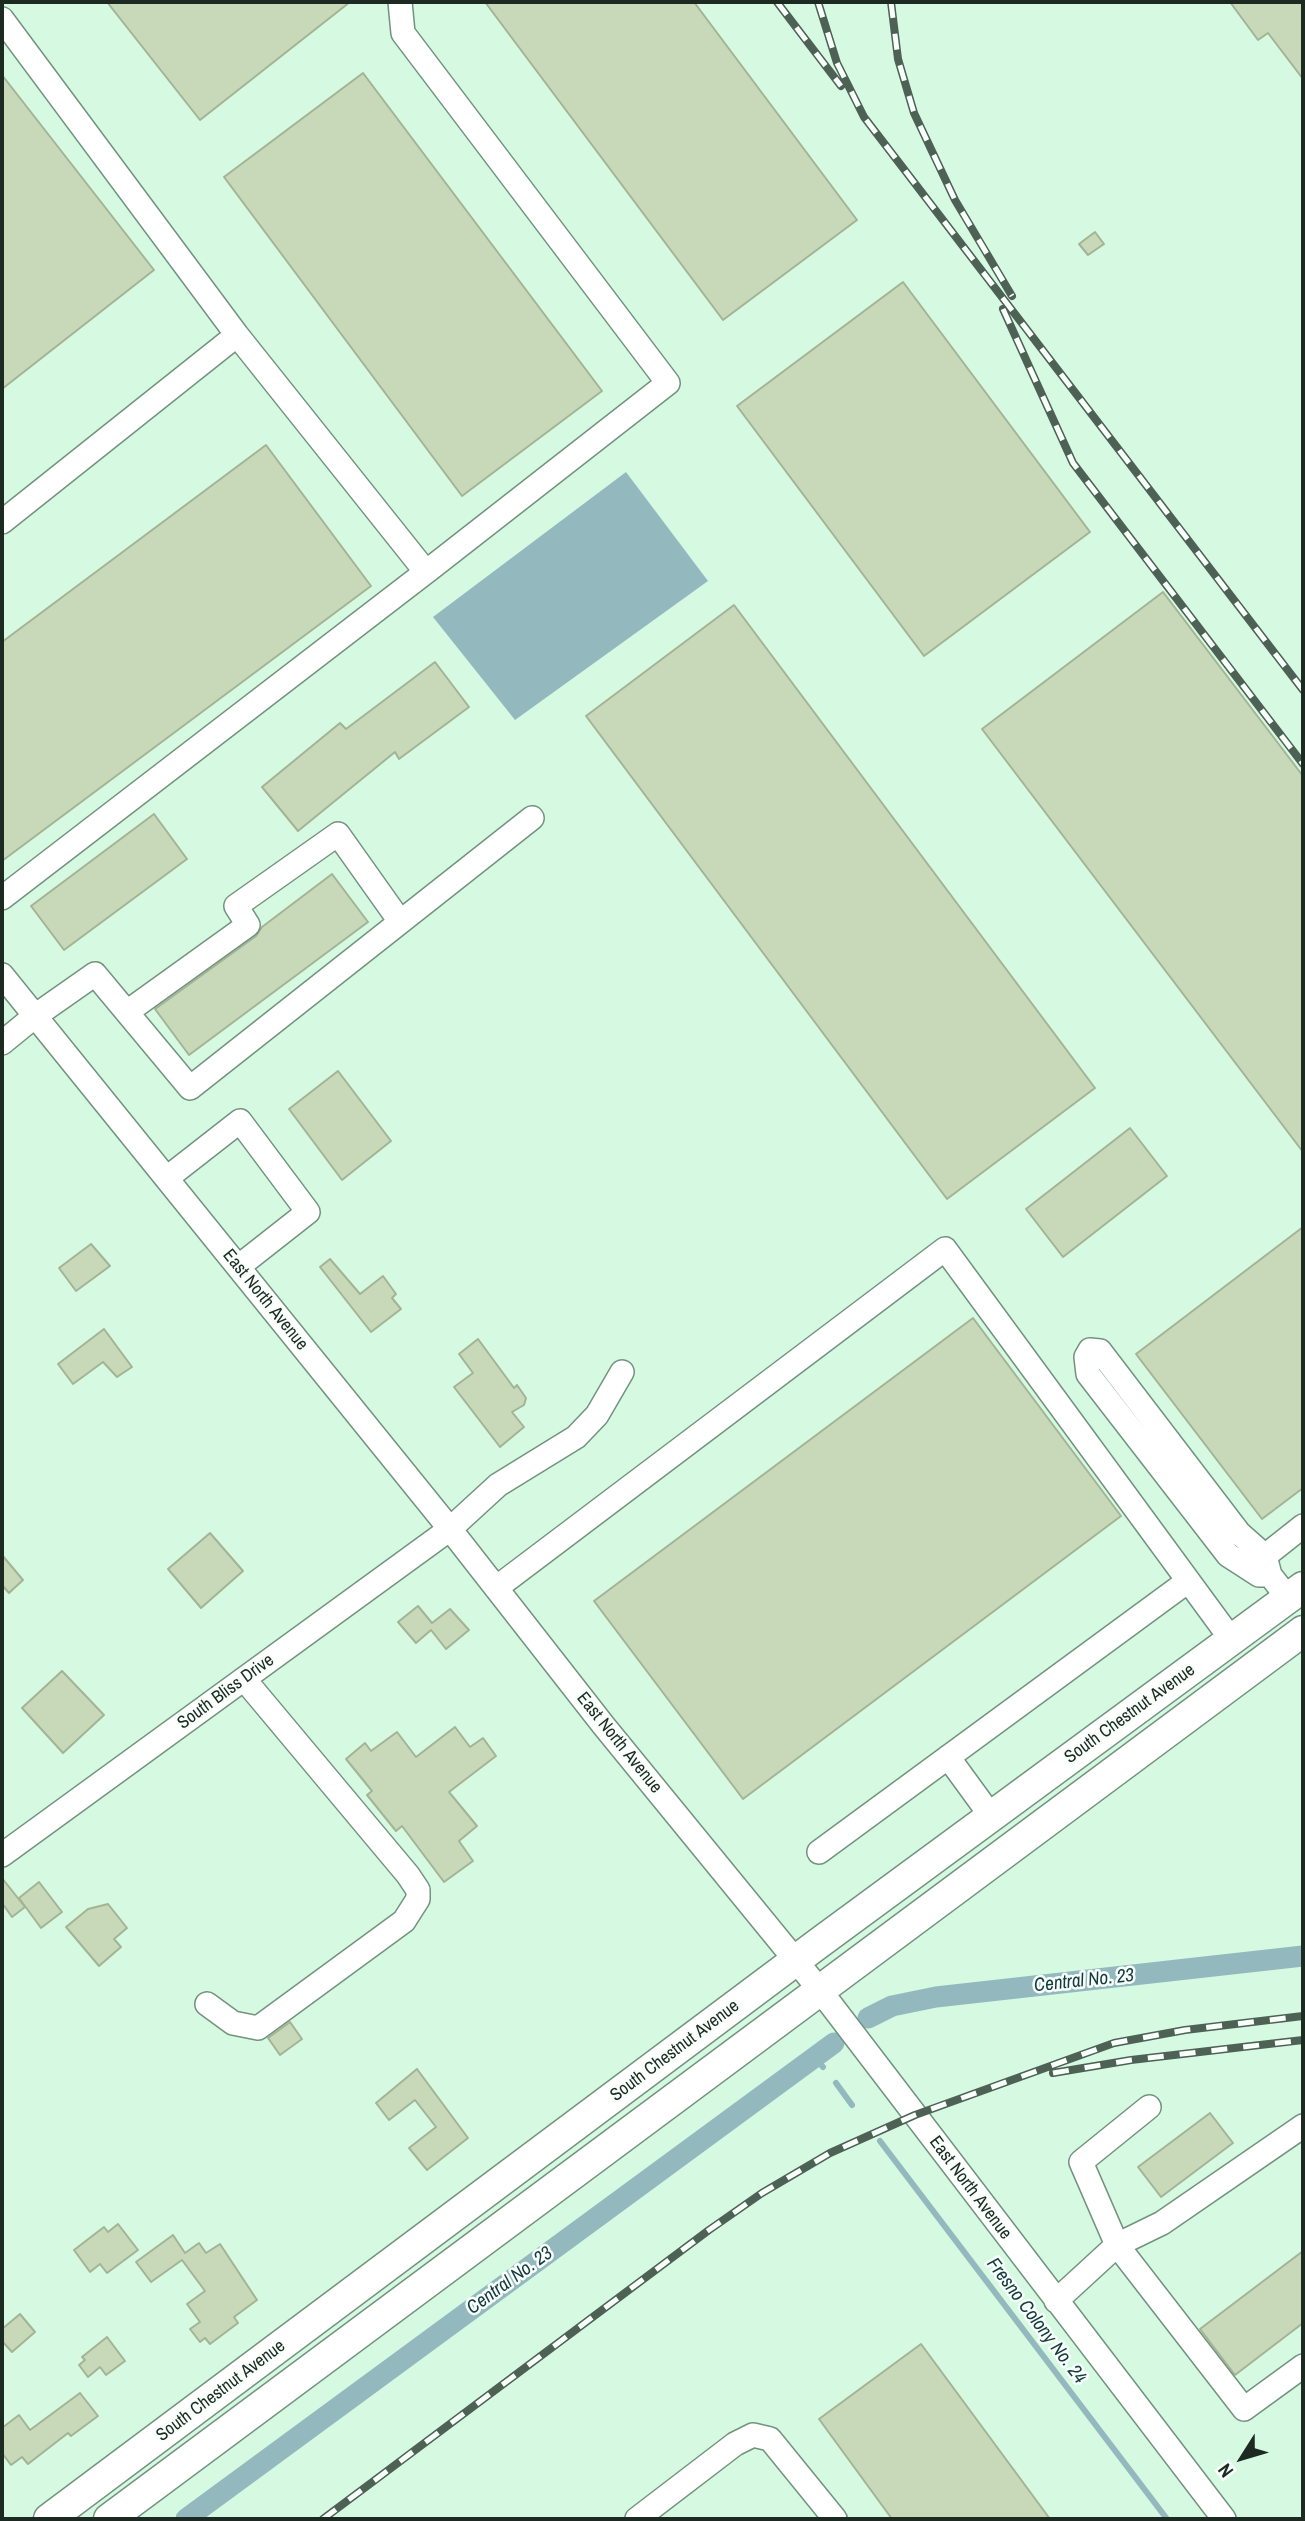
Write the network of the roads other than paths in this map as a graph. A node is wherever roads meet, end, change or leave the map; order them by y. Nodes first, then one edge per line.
1 (400, 2) edge
2 (2, 19) edge
3 (237, 335) junction
4 (2, 522) edge
5 (426, 572) junction
6 (532, 818) dead end
7 (2, 898) edge
8 (399, 920) junction
9 (2, 975) edge
10 (127, 1013) junction
11 (35, 1016) junction
12 (2, 1043) edge
13 (167, 1178) junction
14 (238, 1267) junction
15 (622, 1372) dead end
16 (1303, 1526) edge
17 (450, 1528) junction
18 (1281, 1579) edge
19 (1188, 1581) junction
20 (496, 1588) junction
21 (1303, 1631) edge
22 (1231, 1639) junction
23 (244, 1679) junction
24 (948, 1757) junction
25 (991, 1816) junction
26 (818, 1852) dead end
27 (2, 1855) edge
28 (796, 1960) junction
29 (819, 1989) junction
30 (207, 2004) dead end
31 (1149, 2107) dead end
32 (1303, 2126) edge
33 (1117, 2245) junction
34 (1056, 2301) junction
35 (1303, 2366) edge
36 (49, 2519) edge
37 (109, 2519) edge
38 (638, 2519) edge
39 (835, 2519) edge
40 (1224, 2519) edge

1 - 5 street
2 - 3 street
3 - 4 street
3 - 5 street
5 - 7 street
6 - 8 street
8 - 10 street
8 - 10 street
9 - 11 street, East North Avenue
10 - 11 street
11 - 12 street
11 - 13 street, East North Avenue
13 - 14 street, East North Avenue
13 - 14 street
14 - 17 street, East North Avenue
15 - 17 street, South Bliss Drive
16 - 18 street
17 - 20 street, East North Avenue
17 - 23 street, South Bliss Drive
18 - 18 street
18 - 22 main road, South Chestnut Avenue
19 - 20 street
19 - 22 street
19 - 24 street
20 - 28 street, East North Avenue
21 - 29 main road, South Chestnut Avenue
22 - 25 main road, South Chestnut Avenue
23 - 27 street, South Bliss Drive
23 - 30 street
24 - 25 street
24 - 26 street
25 - 28 main road, South Chestnut Avenue
28 - 29 street, East North Avenue
28 - 36 main road, South Chestnut Avenue
29 - 34 street, East North Avenue
29 - 37 main road, South Chestnut Avenue
31 - 33 street
32 - 33 street
33 - 34 street
33 - 35 street
34 - 40 street, East North Avenue
38 - 39 street

